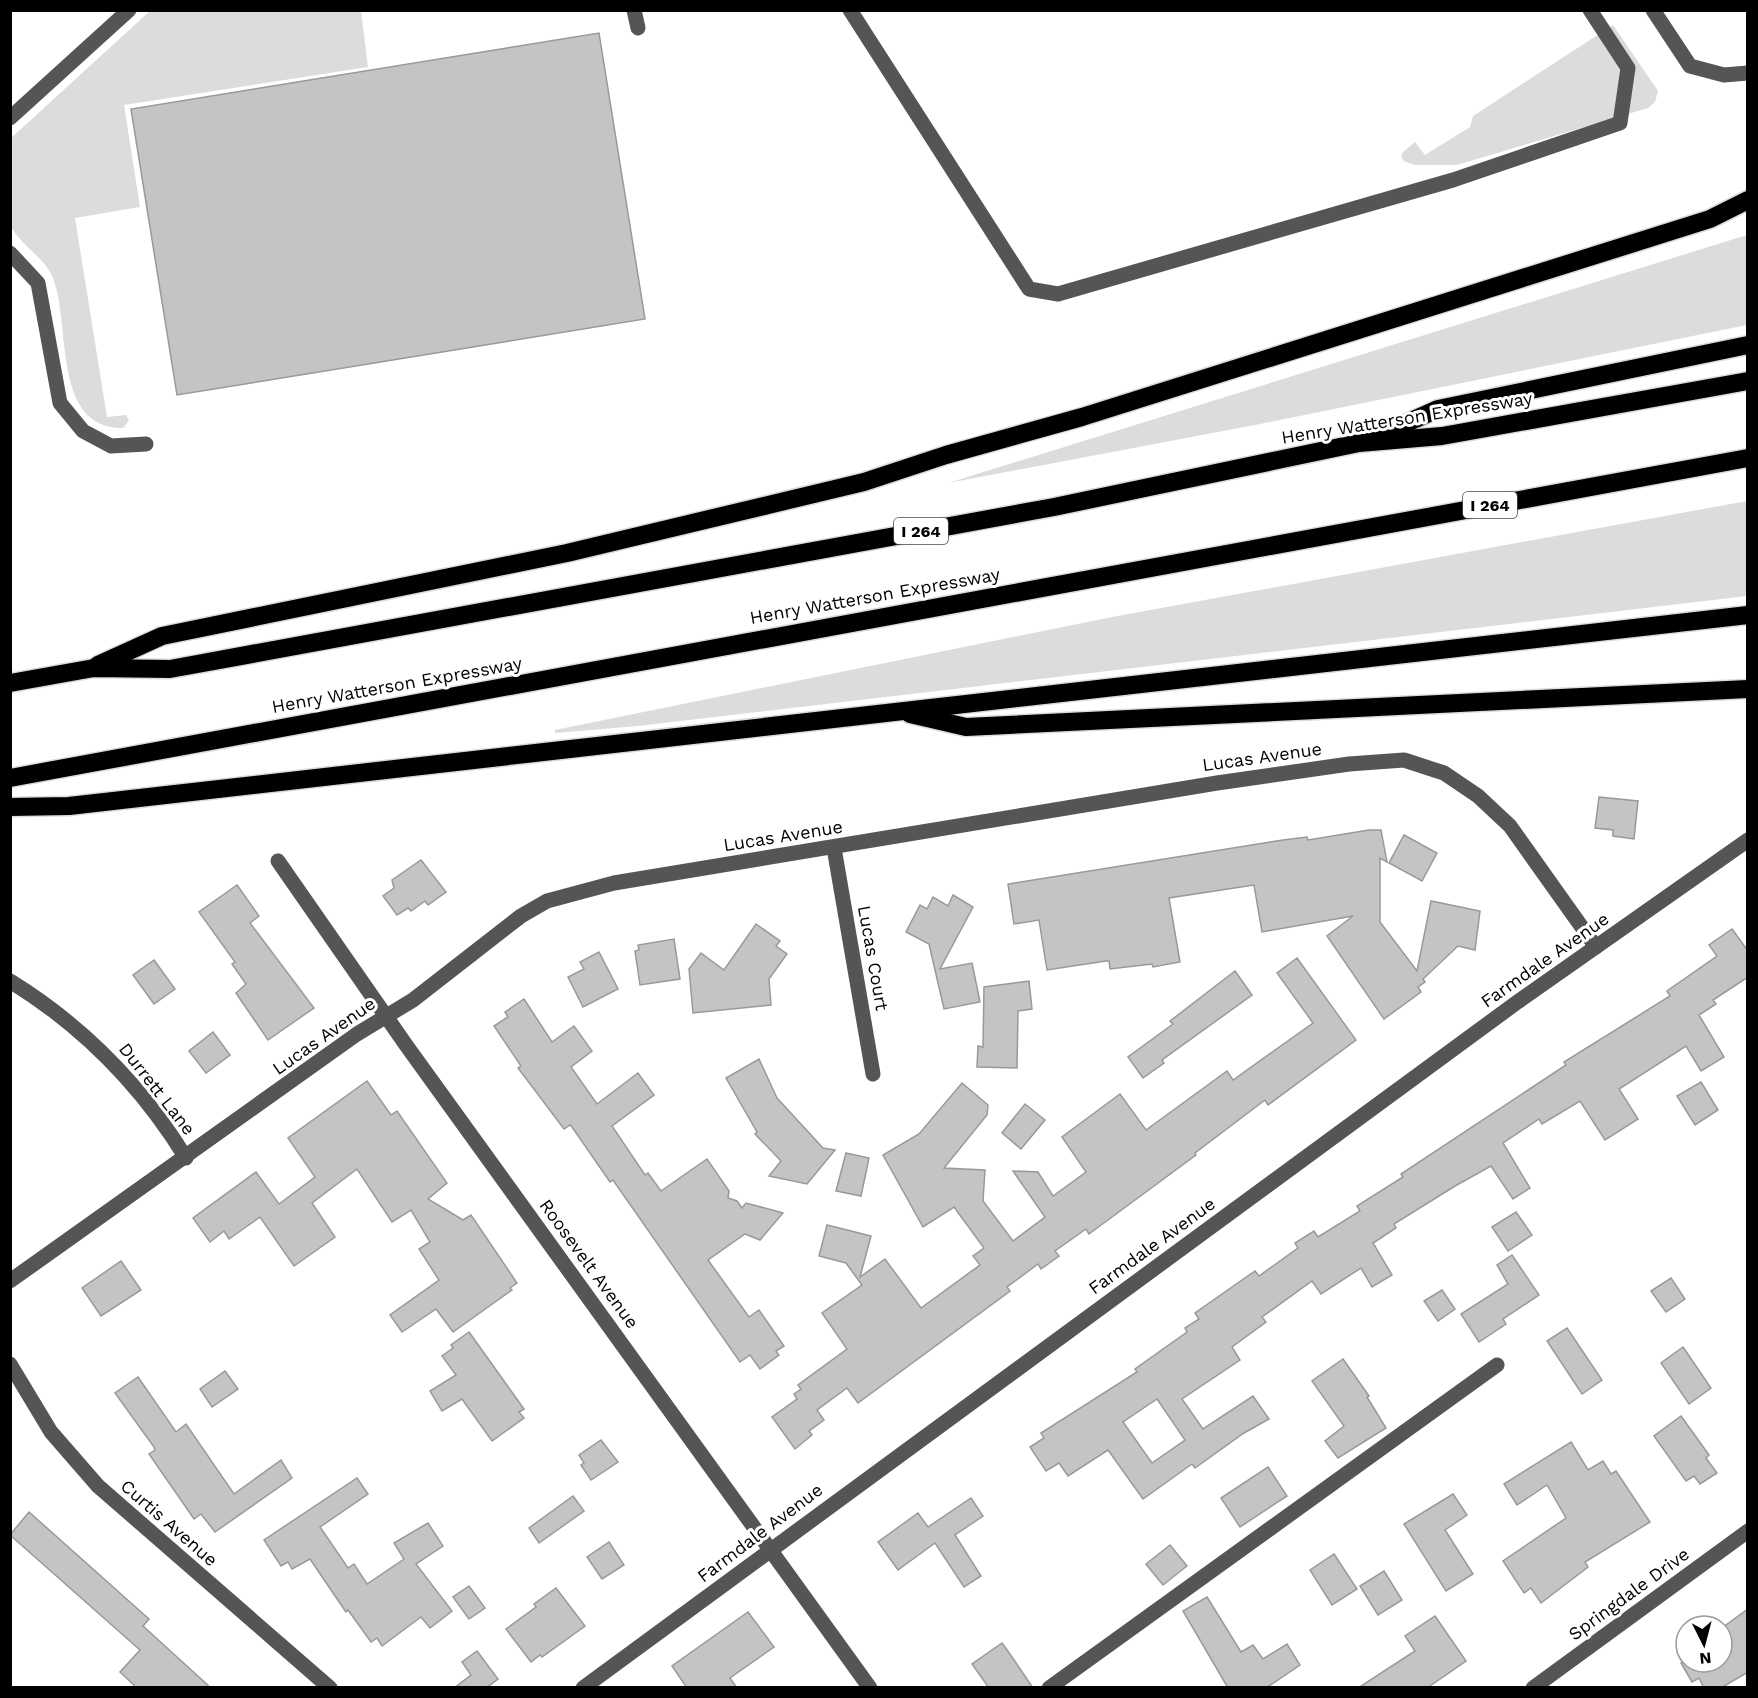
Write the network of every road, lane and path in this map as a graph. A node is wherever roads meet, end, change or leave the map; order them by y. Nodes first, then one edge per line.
1 (129, 10) edge
2 (634, 10) edge
3 (850, 10) edge
4 (1590, 10) edge
5 (1653, 10) edge
6 (638, 28) dead end
7 (1748, 73) edge
8 (10, 118) edge
9 (1748, 200) edge
10 (1748, 216) edge
11 (1710, 219) junction
12 (10, 253) edge
13 (1748, 345) edge
14 (1748, 381) edge
15 (146, 444) dead end
16 (1359, 444) junction
17 (1748, 458) edge
18 (1748, 615) edge
19 (94, 668) junction
20 (10, 683) edge
21 (1748, 689) edge
22 (897, 711) junction
23 (10, 778) edge
24 (10, 807) edge
25 (1748, 840) edge
26 (834, 848) junction
27 (278, 861) dead end
28 (1596, 947) junction
29 (10, 981) edge
30 (386, 1016) junction
31 (873, 1074) dead end
32 (186, 1158) junction
33 (10, 1281) edge
34 (10, 1364) edge
35 (1497, 1365) dead end
36 (1748, 1531) edge
37 (771, 1550) junction
38 (330, 1688) edge
39 (583, 1688) edge
40 (870, 1688) edge
41 (1049, 1688) edge
42 (1533, 1688) edge

1 - 8 street
2 - 6 street
3 - 4 street
5 - 7 street
9 - 11 highway
10 - 11 highway
11 - 19 highway
12 - 15 street
13 - 16 highway
14 - 16 highway, Henry Watterson Expressway / I 264
16 - 19 highway, Henry Watterson Expressway / I 264
17 - 23 highway, Henry Watterson Expressway / I 264
18 - 22 highway
19 - 20 highway, Henry Watterson Expressway / I 264
21 - 22 highway
22 - 24 highway
25 - 28 street, Farmdale Avenue
26 - 28 street, Lucas Avenue
26 - 30 street, Lucas Avenue
26 - 31 street, Lucas Court
27 - 30 street, Roosevelt Avenue
28 - 37 street, Farmdale Avenue
29 - 32 street, Durrett Lane
30 - 32 street, Lucas Avenue
30 - 37 street, Roosevelt Avenue
32 - 33 street, Lucas Avenue
34 - 38 street, Curtis Avenue
35 - 41 street
36 - 42 street, Springdale Drive
37 - 39 street, Farmdale Avenue
37 - 40 street, Roosevelt Avenue

